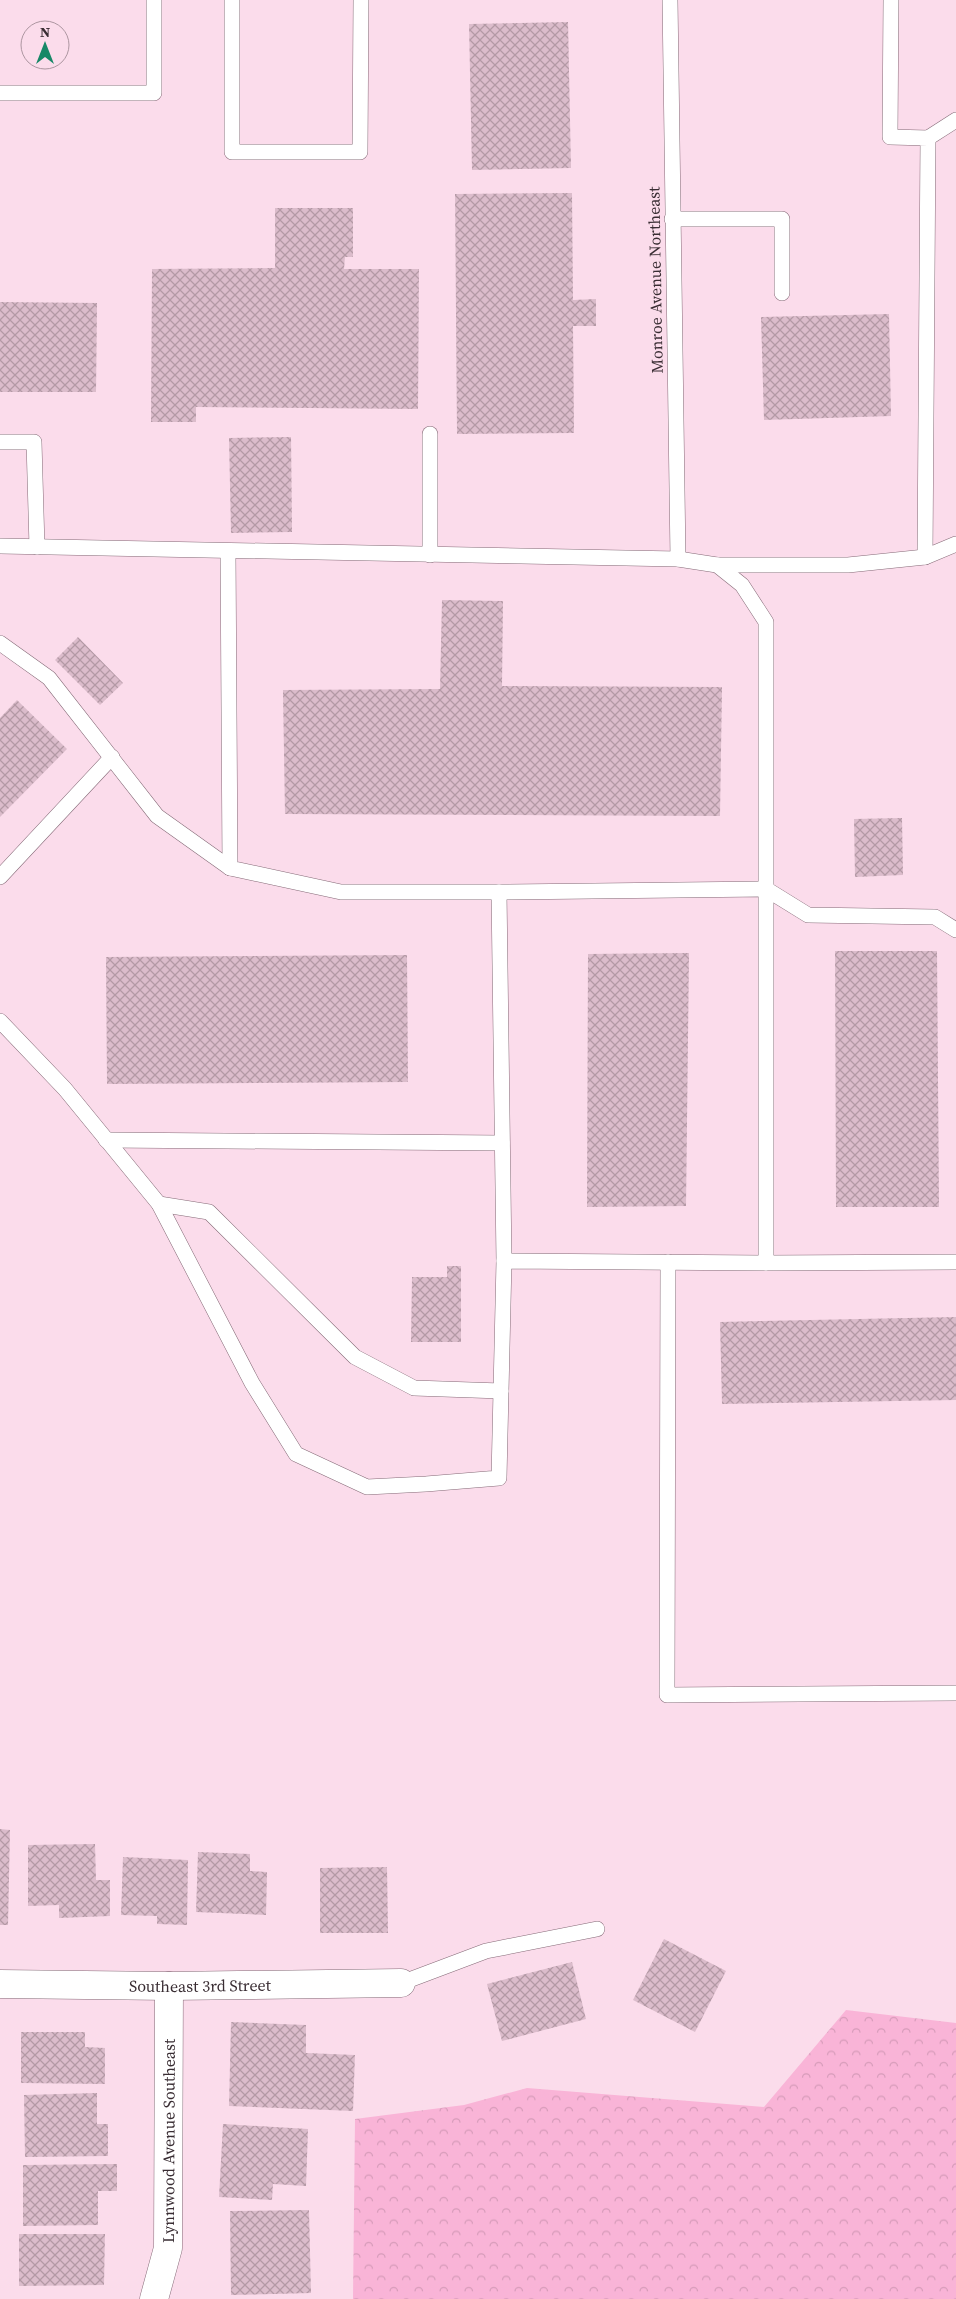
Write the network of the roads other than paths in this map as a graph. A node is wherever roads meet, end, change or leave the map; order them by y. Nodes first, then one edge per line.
1 (154, 0) edge
2 (232, 0) edge
3 (361, 0) edge
4 (670, 0) edge
5 (891, 0) edge
6 (0, 93) edge
7 (956, 120) edge
8 (928, 138) junction
9 (672, 219) junction
10 (782, 293) dead end
11 (430, 434) dead end
12 (0, 442) edge
13 (956, 544) edge
14 (0, 546) edge
15 (37, 547) junction
16 (228, 551) junction
17 (430, 555) junction
18 (925, 557) junction
19 (678, 559) junction
20 (717, 565) junction
21 (0, 643) edge
22 (112, 757) junction
23 (230, 868) junction
24 (0, 877) edge
25 (766, 889) junction
26 (499, 892) junction
27 (956, 930) edge
28 (0, 1021) edge
29 (106, 1140) junction
30 (502, 1143) junction
31 (159, 1204) junction
32 (504, 1261) junction
33 (668, 1262) junction
34 (956, 1262) edge
35 (766, 1263) junction
36 (501, 1391) junction
37 (956, 1693) edge
38 (597, 1928) dead end
39 (401, 1983) joint
40 (0, 1984) edge
41 (169, 1986) junction
42 (155, 2297) edge

1 - 6 lane
2 - 3 lane
4 - 9 lane, Monroe Avenue Northeast
5 - 8 lane
7 - 8 lane
8 - 18 lane
9 - 10 lane
9 - 19 lane, Monroe Avenue Northeast
11 - 17 lane
12 - 15 lane
13 - 18 lane
14 - 15 lane
15 - 16 lane
16 - 17 lane
16 - 23 lane
17 - 19 lane
18 - 20 lane
19 - 20 lane
20 - 25 lane
21 - 22 lane
22 - 23 lane
22 - 24 lane
23 - 26 lane
25 - 26 lane
25 - 27 lane
25 - 35 lane
26 - 30 lane
28 - 29 lane
29 - 30 lane
29 - 31 lane
30 - 32 lane
31 - 36 lane
31 - 36 lane
32 - 33 lane
32 - 36 lane
33 - 35 lane
33 - 37 lane
34 - 35 lane
38 - 39 lane
39 - 41 street, Southeast 3rd Street
40 - 41 street, Southeast 3rd Street
41 - 42 street, Lynnwood Avenue Southeast

